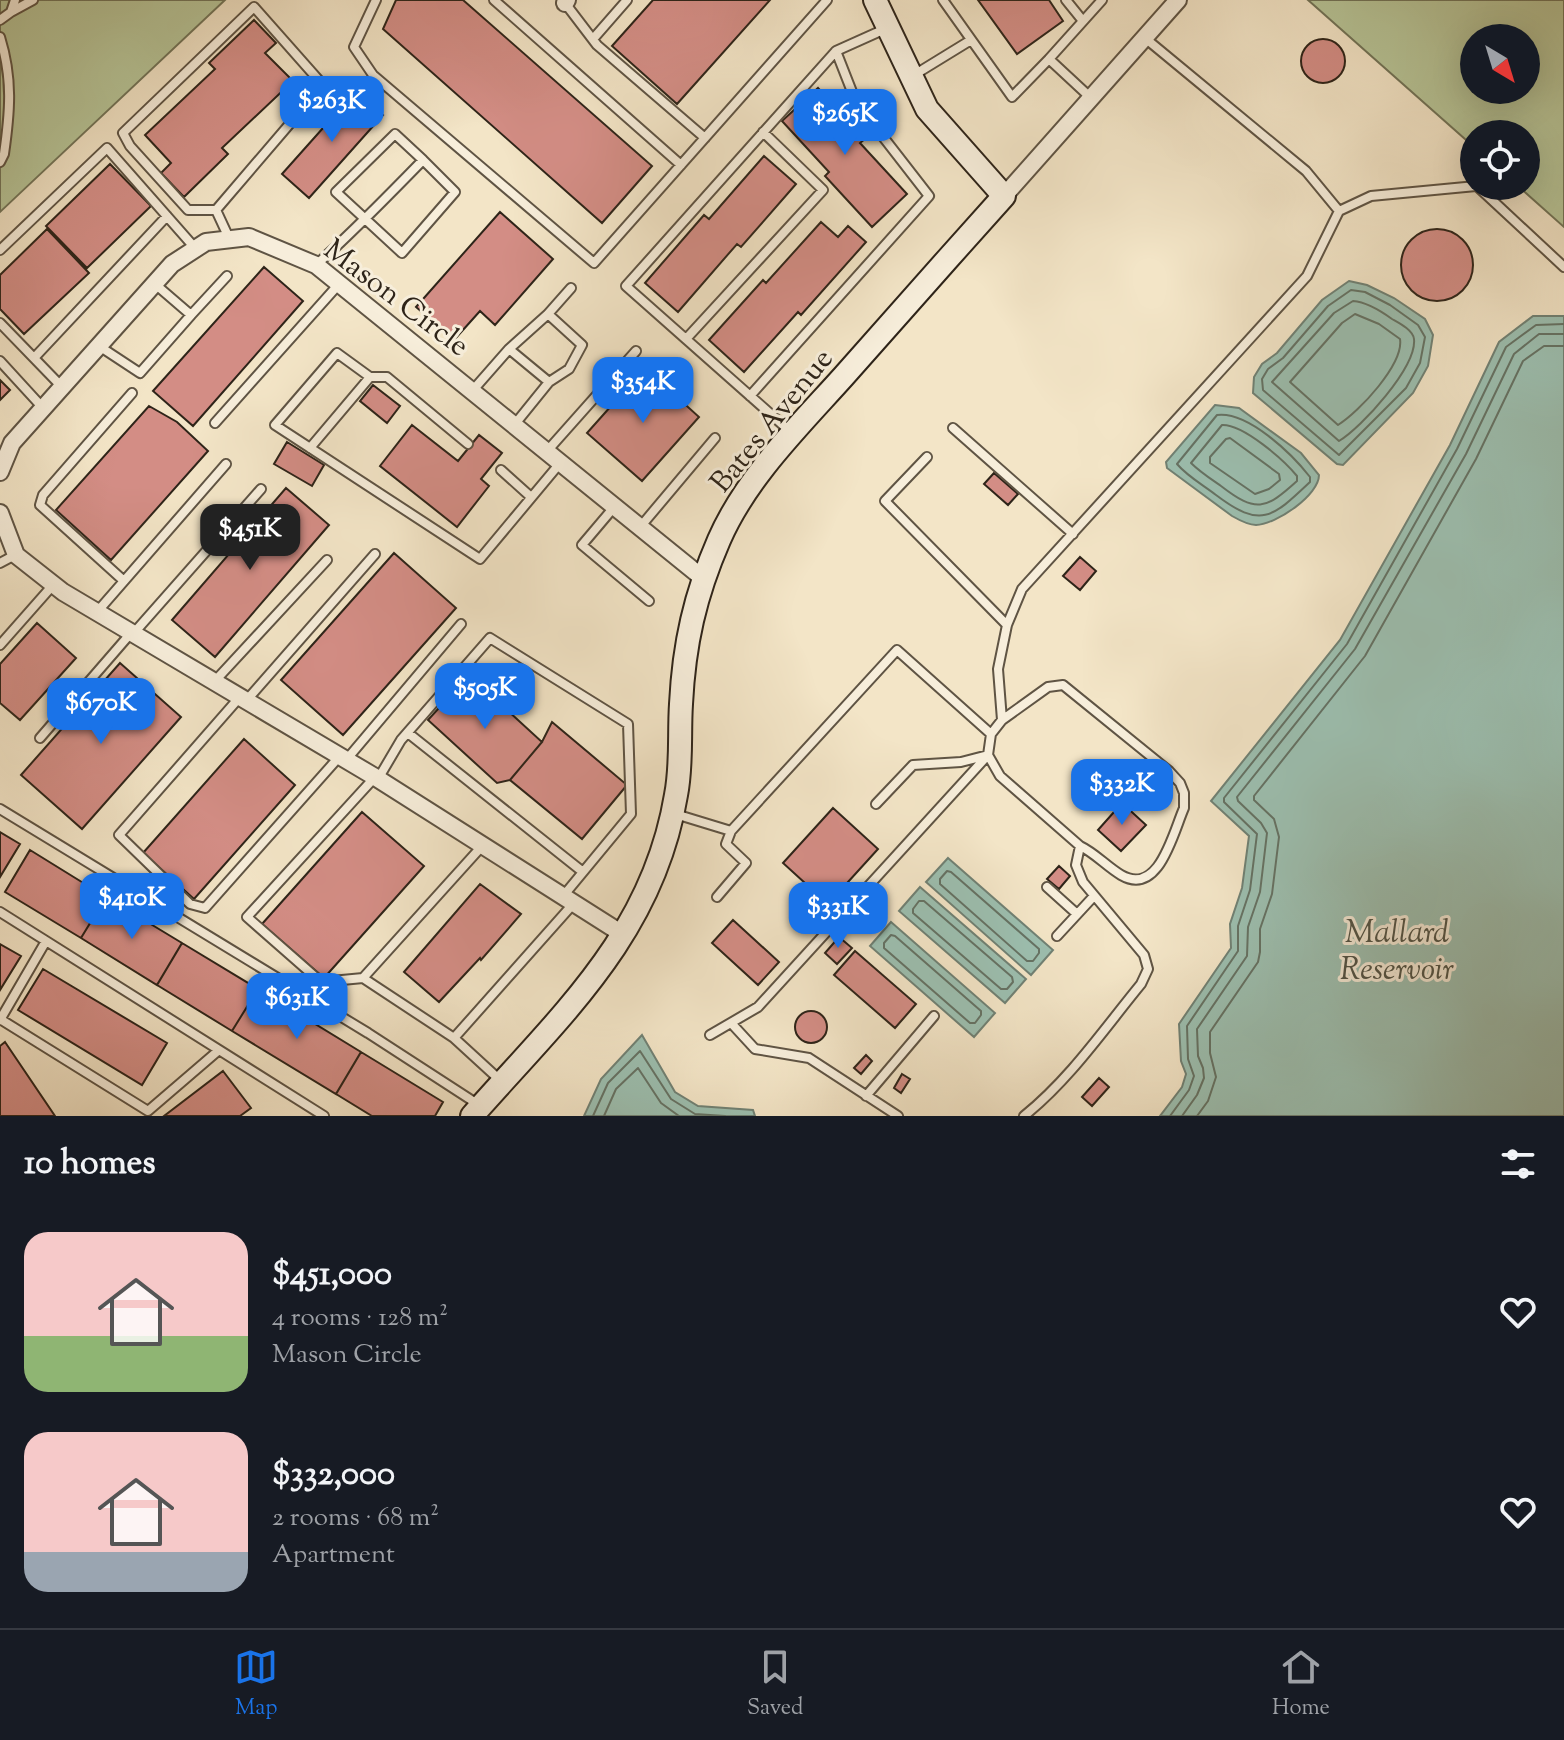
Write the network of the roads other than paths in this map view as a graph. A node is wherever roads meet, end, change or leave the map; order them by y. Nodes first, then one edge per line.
1 (15, 0) edge
2 (33, 0) edge
3 (376, 0) edge
4 (494, 0) edge
5 (627, 0) edge
6 (827, 0) edge
7 (875, 0) edge
8 (943, 0) edge
9 (1066, 0) edge
10 (1102, 0) edge
11 (1178, 0) edge
12 (564, 1) edge
13 (11, 12) junction
14 (0, 20) edge
15 (1083, 21) junction
16 (890, 27) junction
17 (0, 37) edge
18 (1145, 38) junction
19 (593, 39) junction
20 (971, 40) junction
21 (836, 51) junction
22 (1049, 59) junction
23 (912, 76) junction
24 (1091, 98) junction
25 (763, 132) junction
26 (705, 138) junction
27 (423, 160) junction
28 (0, 162) edge
29 (681, 165) junction
30 (1460, 188) edge
31 (1004, 196) junction
32 (1491, 200) edge
33 (216, 210) junction
34 (1339, 211) junction
35 (167, 216) junction
36 (365, 219) junction
37 (229, 239) junction
38 (196, 249) junction
39 (0, 250) edge
40 (316, 265) junction
41 (1564, 267) edge
42 (227, 276) dead end
43 (155, 284) junction
44 (339, 284) junction
45 (571, 288) dead end
46 (548, 314) junction
47 (191, 315) junction
48 (0, 323) edge
49 (686, 339) junction
50 (99, 346) junction
51 (509, 349) junction
52 (636, 351) dead end
53 (34, 358) junction
54 (0, 361) edge
55 (370, 377) junction
56 (549, 382) junction
57 (62, 387) junction
58 (473, 390) junction
59 (132, 393) dead end
60 (750, 396) junction
61 (43, 408) junction
62 (215, 423) dead end
63 (515, 424) junction
64 (953, 428) dead end
65 (792, 434) junction
66 (715, 438) dead end
67 (5, 443) edge
68 (468, 444) dead end
69 (310, 448) junction
70 (548, 450) junction
71 (927, 457) dead end
72 (562, 462) junction
73 (226, 464) dead end
74 (0, 470) edge
75 (501, 470) dead end
76 (261, 489) dead end
77 (531, 497) junction
78 (616, 505) junction
79 (0, 513) edge
80 (641, 526) junction
81 (1073, 534) junction
82 (375, 554) dead end
83 (16, 555) junction
84 (327, 560) dead end
85 (0, 563) edge
86 (704, 579) junction
87 (124, 581) junction
88 (53, 584) junction
89 (649, 601) dead end
90 (97, 612) junction
91 (461, 624) dead end
92 (1007, 625) junction
93 (132, 633) junction
94 (0, 645) edge
95 (213, 683) junction
96 (242, 700) junction
97 (1002, 720) junction
98 (408, 733) junction
99 (991, 734) junction
100 (40, 738) dead end
101 (988, 755) junction
102 (343, 758) junction
103 (376, 778) junction
104 (876, 804) dead end
105 (0, 809) edge
106 (671, 813) junction
107 (731, 831) junction
108 (484, 844) junction
109 (1080, 846) junction
110 (583, 872) junction
111 (1047, 887) dead end
112 (1094, 896) junction
113 (717, 897) dead end
114 (569, 899) junction
115 (0, 912) edge
116 (1077, 914) junction
117 (624, 935) junction
118 (1057, 936) dead end
119 (46, 941) junction
120 (363, 978) junction
121 (934, 1016) dead end
122 (0, 1020) edge
123 (732, 1024) junction
124 (710, 1035) dead end
125 (454, 1038) junction
126 (219, 1050) junction
127 (503, 1082) junction
128 (866, 1096) junction
129 (476, 1111) edge
130 (324, 1116) edge
131 (898, 1116) edge
132 (1024, 1116) edge

1 - 13 lane
2 - 13 lane
3 - 29 lane
4 - 29 lane
5 - 19 lane
6 - 26 lane
7 - 16 street
8 - 20 lane
9 - 15 lane
10 - 15 lane
11 - 18 street, Bates Avenue
12 - 19 lane
13 - 14 lane
15 - 22 lane
16 - 21 lane
16 - 23 street
17 - 28 lane
18 - 24 street, Bates Avenue
18 - 34 lane
19 - 26 lane
20 - 22 lane
20 - 23 lane
21 - 25 lane
21 - 60 lane
22 - 24 lane
23 - 31 street
24 - 31 street, Bates Avenue
25 - 49 lane
25 - 49 lane
26 - 29 lane
27 - 36 lane
27 - 36 lane
27 - 36 lane
30 - 34 lane
31 - 65 street, Bates Avenue
32 - 41 lane
33 - 33 lane
33 - 37 lane
34 - 81 lane
35 - 38 lane
35 - 39 lane
35 - 53 lane
36 - 40 lane
37 - 38 street, Mason Circle
37 - 40 street, Mason Circle
38 - 43 street, Mason Circle
40 - 44 street, Mason Circle
42 - 47 lane
43 - 47 lane
43 - 50 street, Mason Circle
44 - 58 street, Mason Circle
44 - 62 lane
45 - 46 lane
46 - 51 lane
46 - 56 lane
47 - 50 lane
48 - 53 lane
49 - 60 lane
50 - 57 street, Mason Circle
51 - 56 lane
51 - 58 lane
52 - 70 lane
53 - 57 lane
54 - 61 lane
55 - 68 lane
55 - 69 lane
55 - 69 lane
56 - 63 lane
57 - 61 street, Mason Circle
58 - 63 street, Mason Circle
59 - 87 lane
60 - 65 lane
61 - 67 street, Mason Circle
63 - 70 street, Mason Circle
64 - 81 lane
65 - 86 street, Bates Avenue
66 - 80 lane
67 - 74 street, Mason Circle
69 - 77 lane
70 - 72 street, Mason Circle
71 - 92 lane
72 - 77 lane
72 - 78 street, Mason Circle
73 - 87 lane
75 - 77 lane
76 - 93 lane
78 - 80 street, Mason Circle
78 - 89 lane
79 - 83 street
80 - 86 street, Mason Circle
81 - 92 lane
82 - 96 lane
83 - 85 lane
83 - 88 street
84 - 95 lane
86 - 106 street, Bates Avenue
87 - 90 lane
88 - 90 street
88 - 94 lane
90 - 93 street
91 - 102 lane
92 - 97 lane
93 - 95 street
93 - 100 lane
95 - 96 street
96 - 102 street
96 - 102 lane
97 - 99 lane
97 - 109 lane
98 - 103 lane
98 - 110 lane
98 - 110 lane
99 - 101 lane
99 - 107 lane
101 - 104 lane
101 - 109 lane
101 - 123 lane
102 - 103 street
103 - 108 street
103 - 120 lane
105 - 129 lane
106 - 107 lane
106 - 117 street, Bates Avenue
107 - 113 lane
108 - 114 street
108 - 120 lane
109 - 112 lane
110 - 114 lane
111 - 116 lane
112 - 116 lane
112 - 132 lane
114 - 117 street
114 - 125 lane
115 - 119 lane
116 - 118 lane
117 - 127 street, Bates Avenue
119 - 122 lane
119 - 126 lane
120 - 125 lane
121 - 128 lane
122 - 126 lane
123 - 124 lane
123 - 128 lane
125 - 127 lane
126 - 130 lane
127 - 129 street, Bates Avenue
128 - 131 lane

